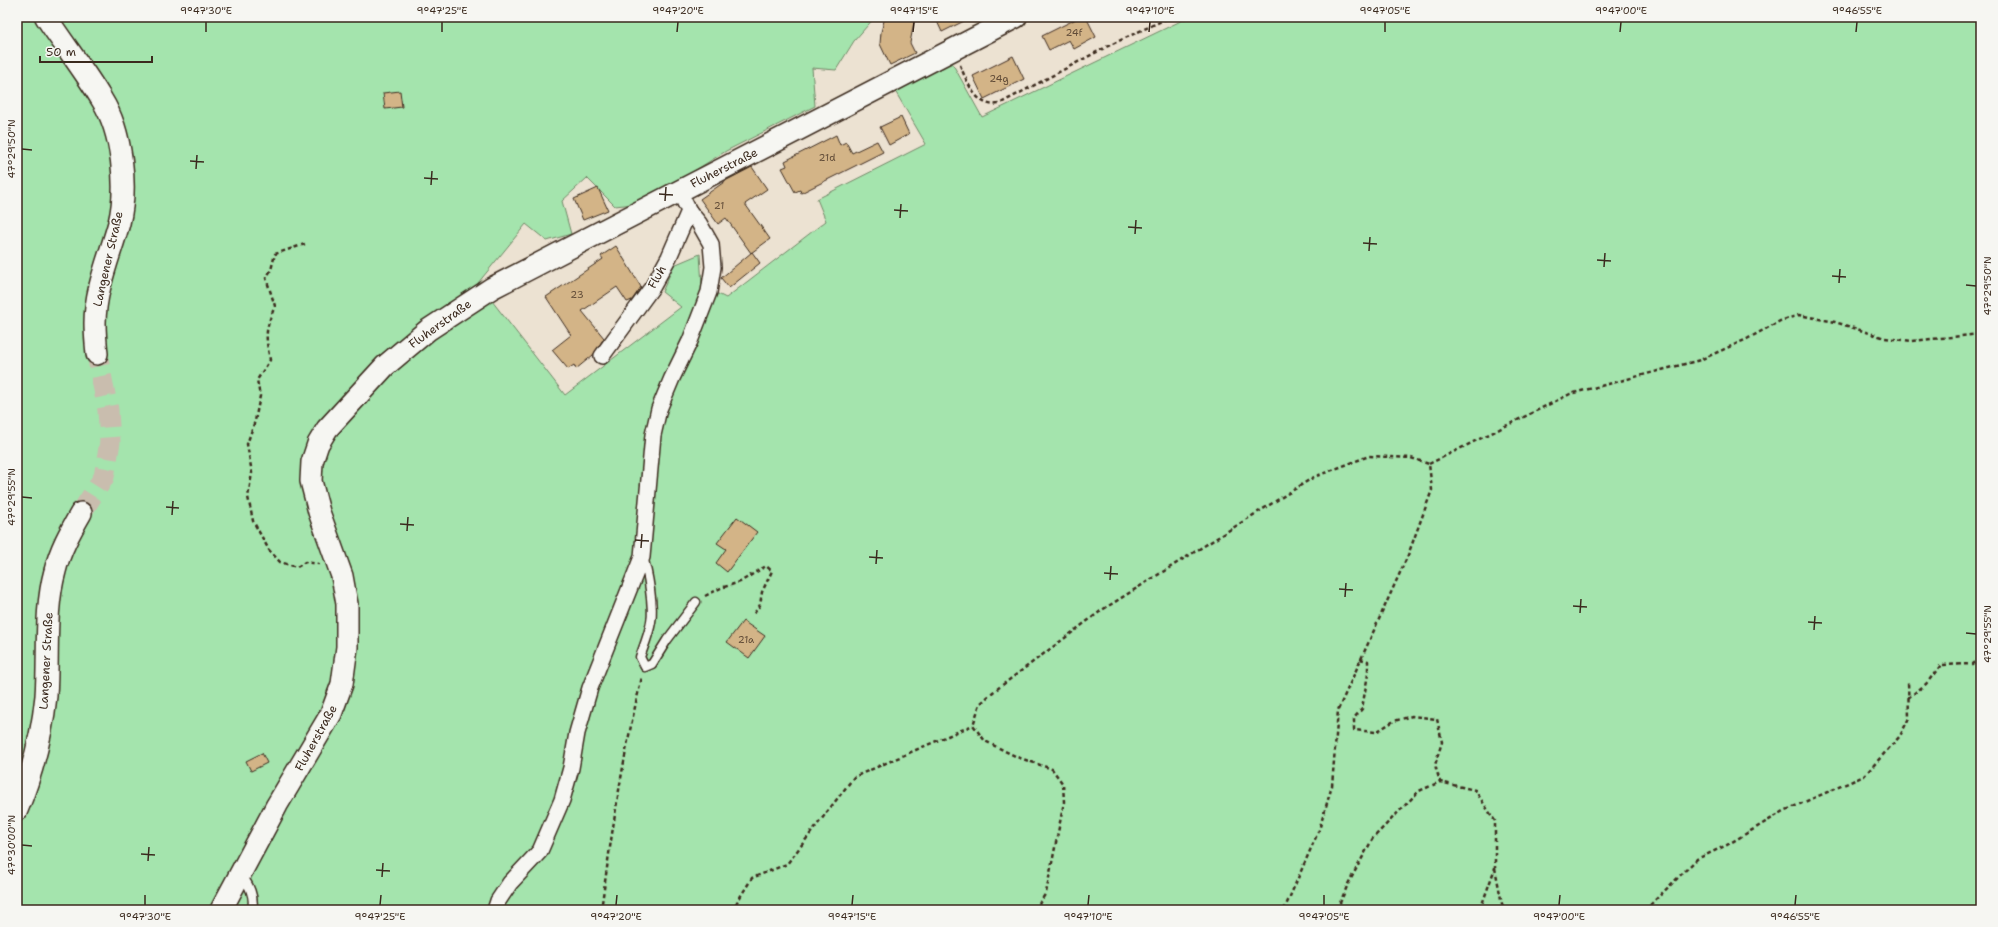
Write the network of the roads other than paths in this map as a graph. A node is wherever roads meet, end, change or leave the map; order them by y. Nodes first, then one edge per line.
1 (46, 17) edge
2 (1016, 17) edge
3 (679, 191) junction
4 (689, 211) junction
5 (97, 354) tunnel mouth
6 (602, 356) dead end
7 (81, 514) tunnel mouth
8 (642, 557) junction
9 (696, 602) road end
10 (17, 810) edge
11 (240, 874) junction
12 (221, 910) edge
13 (252, 910) edge
14 (495, 910) edge

1 - 5 street, Langener Straße
2 - 3 street, Fluherstraße
3 - 4 street
3 - 11 street, Fluherstraße
4 - 6 street, Fluh
4 - 8 street
7 - 10 street, Langener Straße
8 - 9 lane
8 - 14 street
11 - 12 street, Fluherstraße
11 - 13 lane

